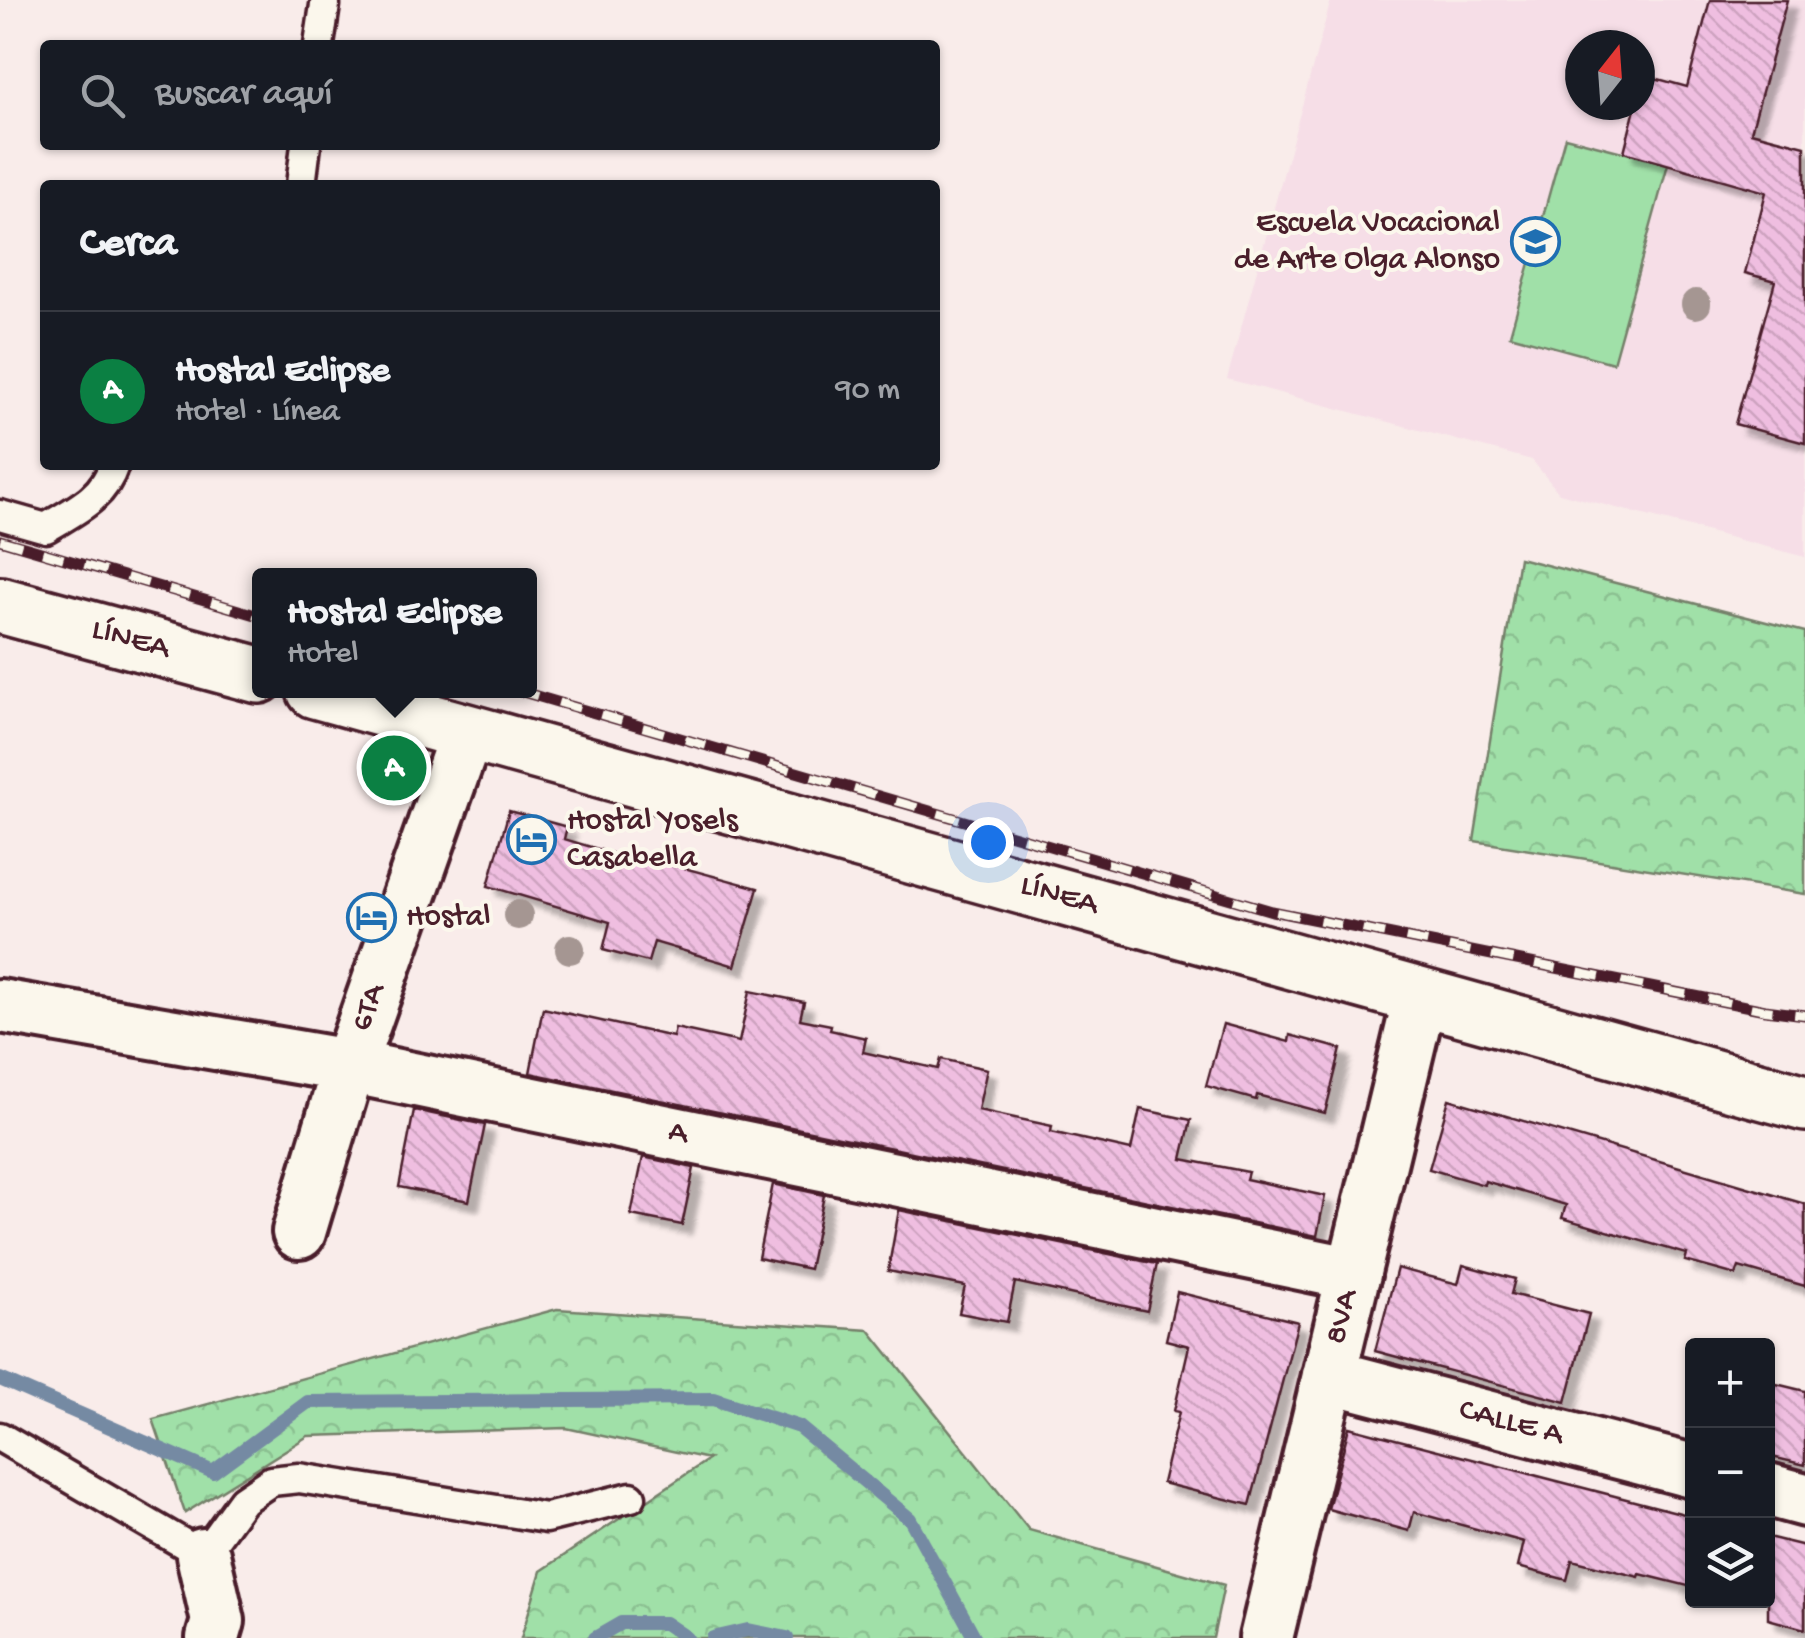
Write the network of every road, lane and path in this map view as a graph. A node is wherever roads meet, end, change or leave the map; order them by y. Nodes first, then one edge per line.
1 (325, 5) dead end
2 (320, 40) edge
3 (305, 150) edge
4 (301, 180) edge
5 (112, 470) edge
6 (0, 515) edge
7 (0, 604) edge
8 (252, 673) edge
9 (344, 698) edge
10 (467, 732) junction
11 (1420, 997) junction
12 (0, 1006) edge
13 (349, 1066) junction
14 (1805, 1103) edge
15 (299, 1232) dead end
16 (1354, 1274) junction
17 (1329, 1376) junction
18 (0, 1437) edge
19 (1685, 1469) edge
20 (1775, 1492) edge
21 (631, 1498) dead end
22 (1805, 1500) edge
23 (204, 1555) junction
24 (213, 1638) edge
25 (1266, 1638) edge

1 - 2 lane
3 - 4 lane
5 - 6 lane
7 - 8 main road, LÍNEA
9 - 10 main road, LÍNEA
10 - 11 main road, LÍNEA
10 - 13 street, 6TA
11 - 14 main road, LÍNEA
11 - 16 street, 8VA
12 - 13 street, A
13 - 15 street, 6TA
13 - 16 street, A
16 - 17 street, 8VA
17 - 19 street, CALLE A
17 - 25 street, 8VA
18 - 23 lane
20 - 22 street
21 - 23 lane
23 - 24 street

